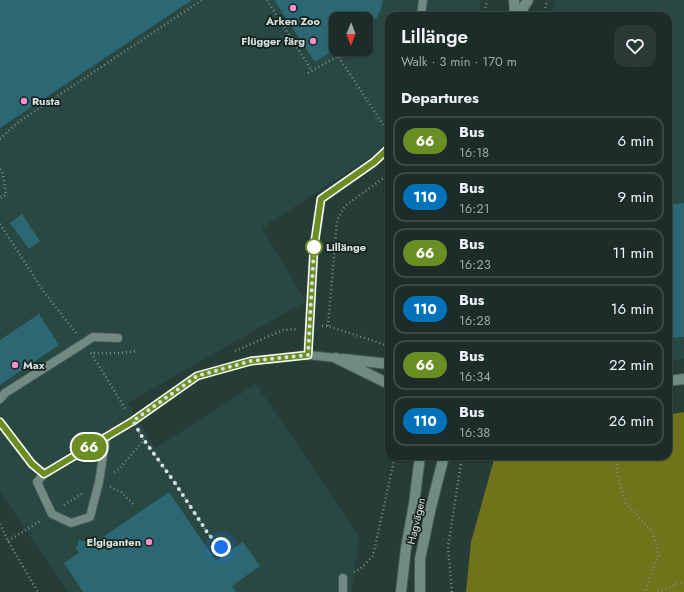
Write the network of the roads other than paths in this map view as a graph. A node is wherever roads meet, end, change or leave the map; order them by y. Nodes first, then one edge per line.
1 (423, 0) edge
2 (514, 0) edge
3 (528, 0) edge
4 (422, 12) edge
5 (515, 12) edge
6 (520, 12) edge
7 (385, 152) edge
8 (118, 338) dead end
9 (308, 355) junction
10 (336, 358) junction
11 (385, 364) edge
12 (684, 379) edge
13 (672, 380) edge
14 (385, 382) edge
15 (0, 399) edge
16 (0, 422) edge
17 (106, 437) junction
18 (420, 460) edge
19 (443, 460) edge
20 (44, 474) junction
21 (343, 578) road end
22 (343, 592) edge
23 (401, 592) edge
24 (420, 592) edge

1 - 4 lane
2 - 5 street
3 - 6 street
7 - 9 lane
8 - 15 lane
9 - 10 lane
9 - 17 lane
10 - 11 street
10 - 14 street
12 - 13 street
16 - 20 lane
17 - 20 lane
17 - 20 lane
18 - 23 street, Hagvägen
19 - 24 street, Hagvägen
21 - 22 lane

